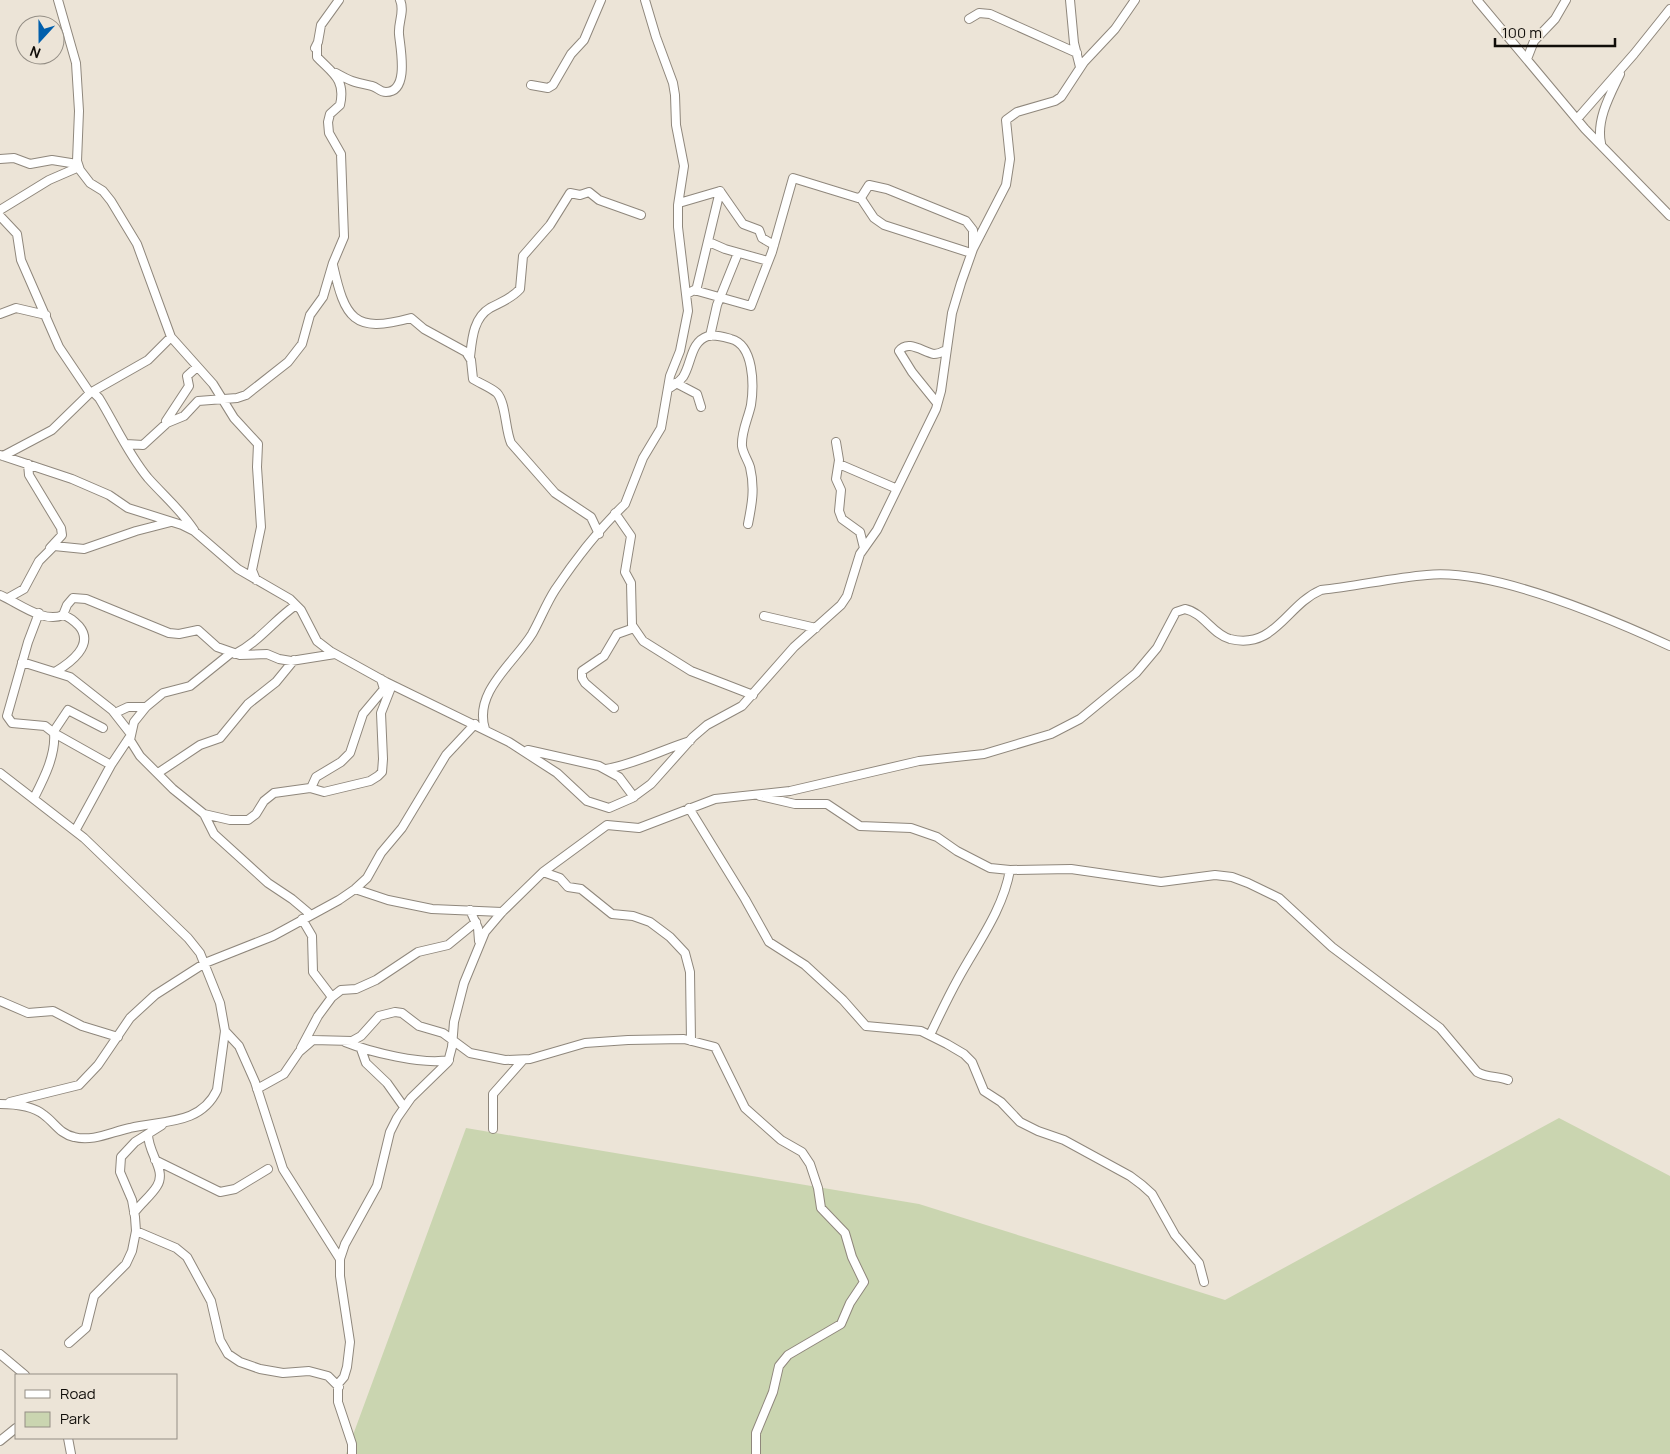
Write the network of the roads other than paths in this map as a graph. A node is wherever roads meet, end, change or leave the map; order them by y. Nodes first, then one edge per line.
1 (58, 0) edge
2 (339, 0) edge
3 (400, 0) edge
4 (600, 0) edge
5 (645, 0) edge
6 (1070, 0) edge
7 (1135, 0) edge
8 (1477, 0) edge
9 (1566, 0) edge
10 (1670, 9) edge
11 (969, 19) dead end
12 (317, 45) junction
13 (1077, 53) junction
14 (311, 54) dead end
15 (1527, 58) junction
16 (1080, 67) junction
17 (1623, 68) junction
18 (329, 69) junction
19 (532, 85) dead end
20 (1577, 119) junction
21 (1601, 143) junction
22 (0, 159) edge
23 (78, 165) junction
24 (720, 191) junction
25 (860, 197) junction
26 (679, 203) junction
27 (0, 210) edge
28 (641, 214) dead end
29 (0, 216) edge
30 (1670, 216) edge
31 (709, 242) junction
32 (774, 244) junction
33 (972, 251) junction
34 (738, 253) junction
35 (768, 261) junction
36 (333, 263) junction
37 (696, 291) junction
38 (687, 294) junction
39 (720, 296) junction
40 (0, 314) edge
41 (46, 315) junction
42 (710, 336) junction
43 (170, 337) junction
44 (946, 350) junction
45 (470, 357) junction
46 (197, 367) junction
47 (676, 383) junction
48 (668, 389) junction
49 (92, 392) junction
50 (220, 398) junction
51 (937, 403) junction
52 (701, 407) dead end
53 (163, 427) junction
54 (836, 442) dead end
55 (126, 444) junction
56 (1, 455) edge
57 (28, 464) junction
58 (839, 464) junction
59 (895, 488) junction
60 (615, 513) junction
61 (172, 522) junction
62 (748, 524) dead end
63 (194, 531) junction
64 (598, 534) junction
65 (864, 548) junction
66 (49, 549) junction
67 (256, 580) junction
68 (0, 595) edge
69 (8, 598) junction
70 (296, 605) junction
71 (39, 613) junction
72 (63, 615) junction
73 (764, 616) dead end
74 (634, 628) junction
75 (816, 628) junction
76 (1670, 646) edge
77 (233, 653) junction
78 (335, 654) junction
79 (294, 660) junction
80 (22, 662) junction
81 (55, 672) junction
82 (381, 680) junction
83 (392, 685) junction
84 (753, 695) junction
85 (146, 707) junction
86 (614, 708) dead end
87 (115, 713) junction
88 (7, 716) junction
89 (0, 721) edge
90 (475, 724) junction
91 (103, 728) dead end
92 (485, 729) junction
93 (54, 732) junction
94 (130, 736) junction
95 (690, 741) junction
96 (520, 749) junction
97 (111, 765) junction
98 (606, 769) junction
99 (0, 773) edge
100 (158, 773) junction
101 (311, 788) junction
102 (755, 795) junction
103 (634, 797) junction
104 (34, 798) junction
105 (689, 808) junction
106 (204, 814) junction
107 (75, 831) junction
108 (1010, 870) junction
109 (544, 872) junction
110 (355, 889) junction
111 (470, 910) junction
112 (502, 912) junction
113 (311, 915) junction
114 (302, 919) junction
115 (476, 922) junction
116 (479, 942) junction
117 (205, 964) junction
118 (332, 997) junction
119 (0, 1001) edge
120 (225, 1031) junction
121 (930, 1035) junction
122 (118, 1037) junction
123 (453, 1041) junction
124 (691, 1041) junction
125 (343, 1042) junction
126 (361, 1049) junction
127 (299, 1052) junction
128 (448, 1060) junction
129 (523, 1060) junction
130 (1508, 1080) dead end
131 (257, 1088) junction
132 (1, 1105) edge
133 (404, 1107) junction
134 (163, 1124) junction
135 (493, 1129) dead end
136 (148, 1134) junction
137 (155, 1160) junction
138 (268, 1169) dead end
139 (134, 1213) junction
140 (136, 1232) junction
141 (340, 1259) junction
142 (1204, 1282) dead end
143 (69, 1343) dead end
144 (0, 1354) edge
145 (24, 1374) edge
146 (339, 1387) junction
147 (15, 1429) edge
148 (68, 1439) edge
149 (0, 1441) edge
150 (72, 1454) edge
151 (352, 1454) edge
152 (756, 1454) edge

1 - 23 street
2 - 12 street
3 - 18 street
4 - 19 street
5 - 26 street
6 - 13 street
7 - 16 street
8 - 15 street
9 - 15 street
10 - 17 street
11 - 13 street
12 - 14 street
12 - 18 street
13 - 16 street
15 - 20 street
16 - 33 street
17 - 20 street
17 - 21 street
18 - 36 street
20 - 21 street
21 - 30 street
22 - 23 street
23 - 27 street
23 - 43 street
24 - 26 street
24 - 31 street
24 - 32 street
25 - 32 street
25 - 33 street
25 - 33 street
26 - 38 street
28 - 45 street
29 - 41 street
31 - 34 street
31 - 37 street
32 - 35 street
33 - 44 street
34 - 35 street
34 - 39 street
35 - 39 street
36 - 45 street
36 - 50 street
37 - 38 street
37 - 39 street
38 - 48 street
39 - 42 street
40 - 41 street
41 - 49 street
42 - 47 street
42 - 62 street
43 - 46 street
43 - 49 street
44 - 51 street
44 - 51 street
45 - 64 street
46 - 50 street
46 - 53 street
47 - 48 street
47 - 52 street
48 - 60 street
49 - 55 street
49 - 56 street
50 - 53 street
50 - 67 street
51 - 59 street
53 - 55 street
54 - 58 street
55 - 63 street
56 - 57 street
57 - 61 street
57 - 66 street
58 - 59 street
58 - 65 street
59 - 65 street
60 - 64 street
60 - 74 street
61 - 63 street
61 - 66 street
63 - 67 street
64 - 92 street
65 - 75 street
66 - 69 street
67 - 70 street
68 - 69 street
69 - 71 street
70 - 77 street
70 - 78 street
71 - 72 street
71 - 80 street
72 - 77 street
72 - 81 street
73 - 75 street
74 - 84 street
74 - 86 street
75 - 84 street
76 - 102 street
77 - 79 street
77 - 85 street
78 - 79 street
78 - 82 street
79 - 100 street
80 - 81 street
80 - 88 street
81 - 87 street
82 - 83 street
82 - 101 street
83 - 90 street
83 - 101 street
84 - 95 street
85 - 87 street
85 - 94 street
87 - 94 street
88 - 89 street
88 - 93 street
90 - 92 street
90 - 110 street
91 - 93 street
92 - 96 street
93 - 97 street
93 - 104 street
94 - 97 street
94 - 100 street
95 - 98 street
95 - 103 street
96 - 98 street
96 - 103 street
97 - 107 street
98 - 103 street
99 - 104 street
100 - 106 street
101 - 106 street
102 - 105 street
102 - 108 street
104 - 107 street
105 - 109 street
105 - 121 street
106 - 113 street
107 - 117 street
108 - 121 street
108 - 130 street
109 - 112 street
109 - 124 street
110 - 111 street
110 - 113 street
111 - 112 street
111 - 115 street
112 - 116 street
113 - 114 street
114 - 117 street
114 - 118 street
115 - 116 street
115 - 118 street
116 - 123 street
117 - 120 street
117 - 122 street
118 - 127 street
119 - 122 street
120 - 131 street
120 - 134 street
121 - 142 street
122 - 132 street
123 - 125 street
123 - 128 street
123 - 129 street
124 - 129 street
124 - 152 street
125 - 126 street
125 - 127 street
126 - 128 street
126 - 133 street
127 - 131 street
128 - 133 street
129 - 135 street
131 - 141 street
132 - 134 street
133 - 141 street
134 - 136 street
136 - 137 street
136 - 139 street
137 - 138 street
137 - 139 street
139 - 140 street
140 - 143 street
140 - 146 street
141 - 146 street
144 - 145 street
146 - 151 street
147 - 149 street
148 - 150 street

